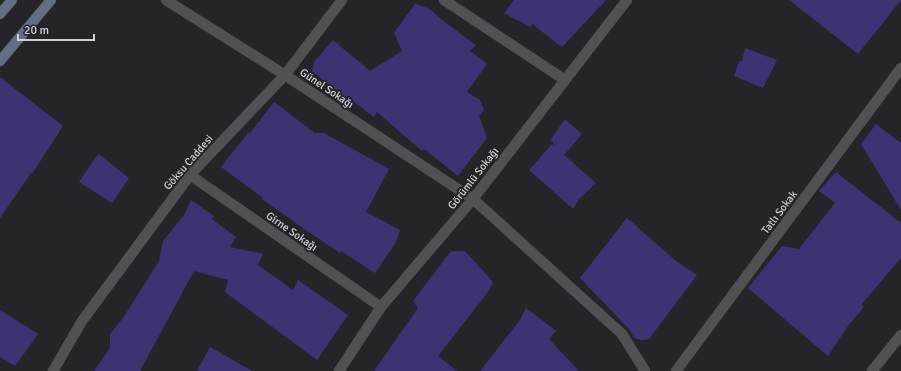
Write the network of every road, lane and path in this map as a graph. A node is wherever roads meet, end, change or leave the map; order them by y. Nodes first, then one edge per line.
1 (12, 0) edge
2 (51, 0) edge
3 (166, 0) edge
4 (342, 0) edge
5 (444, 0) edge
6 (627, 0) edge
7 (0, 14) edge
8 (0, 62) edge
9 (901, 68) edge
10 (285, 75) junction
11 (565, 80) junction
12 (190, 175) junction
13 (473, 199) junction
14 (381, 306) junction
15 (901, 335) edge
16 (53, 371) edge
17 (339, 371) edge
18 (645, 371) edge
19 (676, 371) edge
20 (872, 371) edge

1 - 7 main road
2 - 8 main road
3 - 10 street, Günel Sokağı
4 - 10 street, Göksu Caddesi
5 - 11 street
6 - 11 street, Görümlü Sokağı
9 - 19 street, Tatlı Sokak
10 - 12 street, Göksu Caddesi
10 - 13 street, Günel Sokağı
11 - 13 street, Görümlü Sokağı
12 - 14 street, Girne Sokağı
12 - 16 street, Göksu Caddesi
13 - 14 street, Görümlü Sokağı
13 - 18 street, Günel Sokağı
14 - 17 street, Görümlü Sokağı
15 - 20 street

